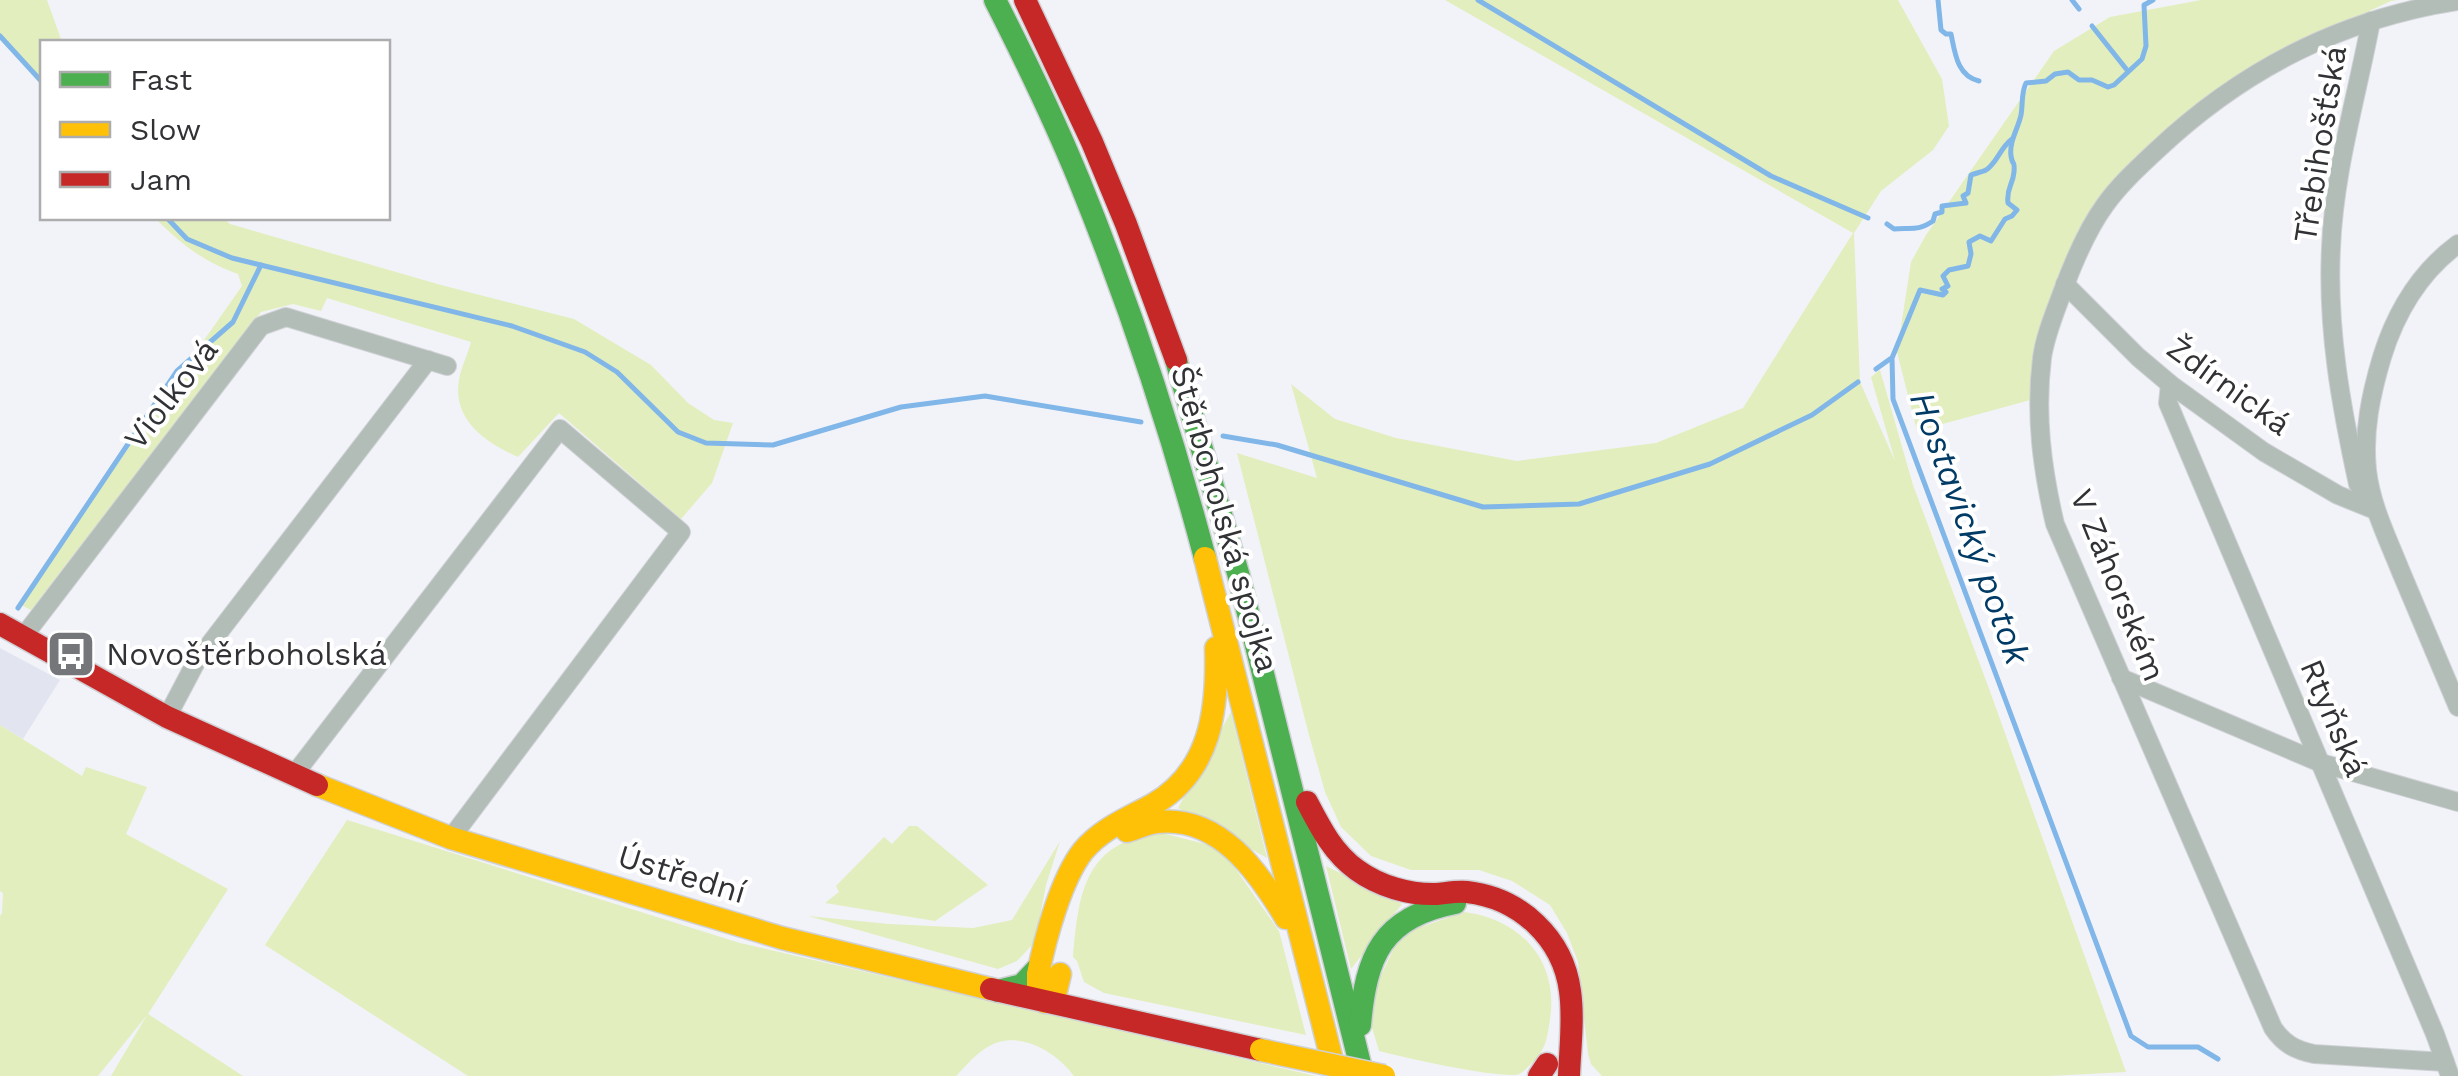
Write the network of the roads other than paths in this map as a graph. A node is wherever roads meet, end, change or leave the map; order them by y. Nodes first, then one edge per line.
1 (994, 0) edge
2 (1025, 0) edge
3 (2458, 1) edge
4 (2371, 20) junction
5 (2458, 244) edge
6 (2065, 284) junction
7 (428, 360) junction
8 (446, 366) dead end
9 (2170, 384) junction
10 (2376, 510) junction
11 (1213, 582) junction
12 (0, 624) edge
13 (22, 636) junction
14 (2122, 678) junction
15 (2458, 706) edge
16 (167, 717) junction
17 (1279, 737) junction
18 (2320, 763) junction
19 (293, 776) junction
20 (2458, 802) edge
21 (450, 838) junction
22 (1050, 971) junction
23 (1310, 974) junction
24 (998, 991) junction
25 (1045, 1002) junction
26 (1080, 1010) junction
27 (2447, 1069) edge
28 (1557, 1072) edge
29 (1336, 1076) edge
30 (1364, 1076) edge
31 (1384, 1076) edge

1 - 11 main road, Štěrboholská spojka
2 - 17 main road, Štěrboholská spojka
3 - 4 street, V Záhorském
4 - 6 street, V Záhorském
4 - 10 street, Třebihošťská
5 - 10 street
6 - 9 street, Ždírnická
6 - 14 street, V Záhorském
7 - 8 street, Violková
7 - 13 street, Violková
7 - 16 street
9 - 10 street, Ždírnická
9 - 18 street, Rtyňská
10 - 15 street
11 - 22 main road
11 - 23 main road, Štěrboholská spojka
12 - 13 main road, Ústřední
13 - 16 main road, Ústřední
14 - 18 street
14 - 27 street, V Záhorském
16 - 19 main road, Ústřední
17 - 28 main road
17 - 30 main road, Štěrboholská spojka
18 - 20 street
18 - 27 street, Rtyňská
19 - 21 main road, Ústřední
19 - 21 street
21 - 24 main road, Ústřední
22 - 23 main road
22 - 24 main road
22 - 25 main road
22 - 26 main road
23 - 29 main road, Štěrboholská spojka
24 - 25 main road, Ústřední
25 - 26 main road, Ústřední
26 - 31 main road, Ústřední, bridge
28 - 30 main road

